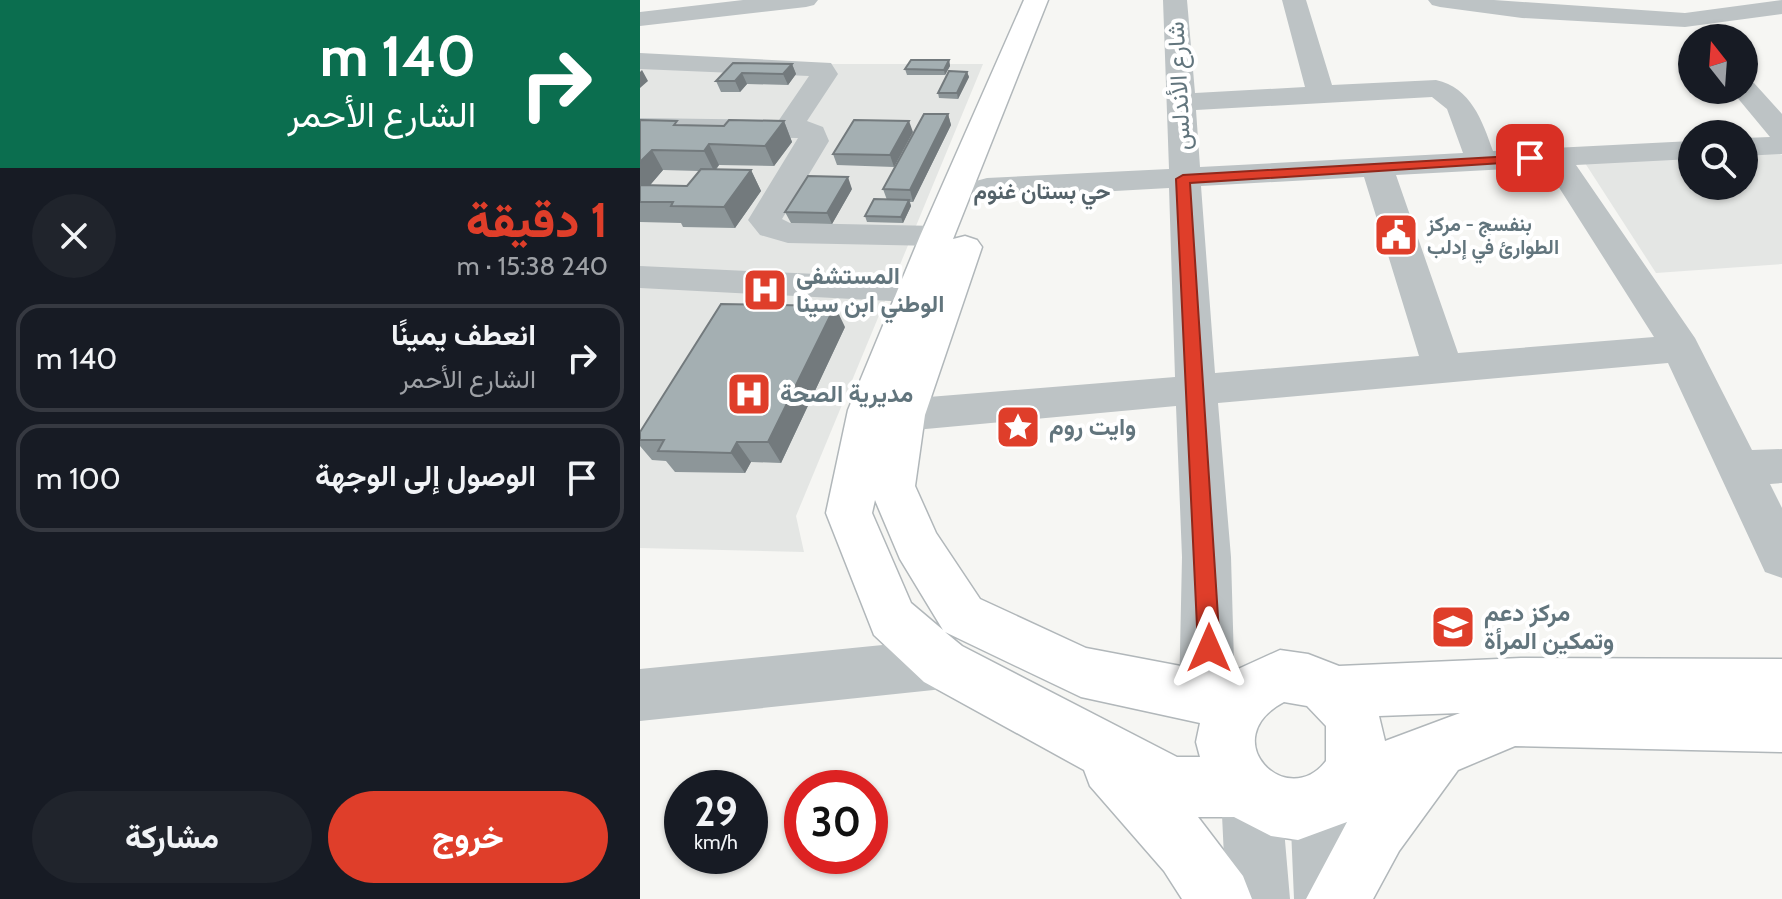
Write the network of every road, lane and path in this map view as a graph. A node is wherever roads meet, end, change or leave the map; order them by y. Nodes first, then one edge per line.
1 (660, 0) edge
2 (1036, 0) edge
3 (1055, 0) edge
4 (1175, 0) edge
5 (1294, 0) edge
6 (1440, 0) edge
7 (1669, 0) edge
8 (792, 1) edge
9 (1584, 7) edge
10 (1782, 7) edge
11 (641, 19) edge
12 (1689, 24) edge
13 (1713, 24) edge
14 (1678, 26) edge
15 (640, 61) edge
16 (1758, 89) edge
17 (1782, 89) edge
18 (1321, 94) junction
19 (1183, 102) junction
20 (1757, 104) edge
21 (640, 127) edge
22 (787, 129) junction
23 (1782, 132) edge
24 (1782, 145) edge
25 (1758, 146) edge
26 (1678, 151) edge
27 (1555, 157) junction
28 (1481, 161) junction
29 (1377, 167) junction
30 (1183, 179) junction
31 (987, 188) junction
32 (937, 236) junction
33 (640, 277) edge
34 (932, 291) junction
35 (1681, 348) junction
36 (1443, 369) junction
37 (1196, 391) junction
38 (904, 415) junction
39 (1760, 467) edge
40 (1782, 557) edge
41 (943, 664) junction
42 (1782, 685) edge
43 (1334, 692) junction
44 (640, 695) edge
45 (1224, 697) junction
46 (1782, 724) edge
47 (1094, 745) junction
48 (1440, 747) junction
49 (1247, 790) junction
50 (1327, 801) junction
51 (1220, 899) edge
52 (1258, 899) edge
53 (1326, 899) edge
54 (1338, 899) edge

1 - 11 street
2 - 32 main road
3 - 31 main road
4 - 19 street, شارع الأندلس
5 - 18 street
6 - 9 street
7 - 12 street
8 - 11 street
9 - 14 street
10 - 13 street
15 - 22 street
16 - 17 street
18 - 19 street
18 - 28 street
19 - 30 street, شارع الأندلس
20 - 23 street
21 - 22 street
22 - 32 street
24 - 25 street
26 - 27 street
27 - 28 street
27 - 35 street
28 - 29 street
29 - 30 street
29 - 36 street
30 - 31 street
30 - 37 street, شارع الأندلس
31 - 34 main road
32 - 34 main road
33 - 34 street
34 - 38 main road
34 - 41 main road
35 - 36 street
35 - 39 street
36 - 37 street
37 - 38 street
37 - 45 street, شارع الأندلس
38 - 45 main road
39 - 40 street
41 - 44 street
41 - 47 main road
42 - 43 main road
43 - 45 main road
43 - 50 main road
45 - 49 main road
46 - 48 main road
47 - 49 main road
47 - 51 main road
48 - 50 main road
48 - 54 main road
49 - 50 main road
49 - 52 street
50 - 53 street

